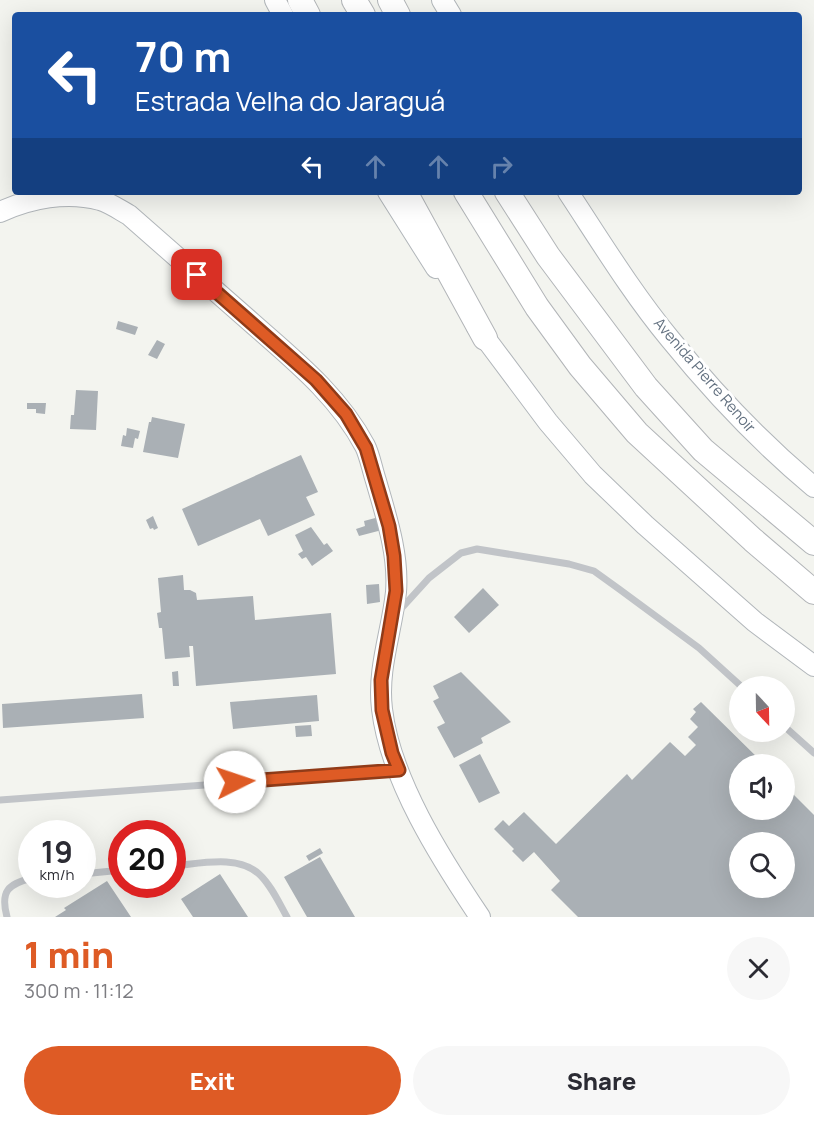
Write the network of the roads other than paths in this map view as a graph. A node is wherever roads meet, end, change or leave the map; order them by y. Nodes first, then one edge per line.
1 (390, 195) edge
2 (407, 195) edge
3 (468, 195) edge
4 (509, 195) edge
5 (570, 195) edge
6 (0, 212) edge
7 (485, 338) junction
8 (814, 487) edge
9 (814, 543) edge
10 (814, 592) edge
11 (391, 620) junction
12 (814, 666) edge
13 (730, 676) edge
14 (795, 736) edge
15 (814, 753) edge
16 (399, 770) junction
17 (0, 800) edge
18 (186, 865) edge
19 (18, 881) edge
20 (7, 917) edge
21 (287, 917) edge
22 (480, 917) edge

1 - 7 street
2 - 7 highway
3 - 10 highway
4 - 9 highway
5 - 8 street, Avenida Pierre Renoir
6 - 11 street
7 - 12 street
11 - 13 lane
11 - 16 street
14 - 15 lane
16 - 17 lane
16 - 22 street
18 - 21 lane
19 - 20 lane

